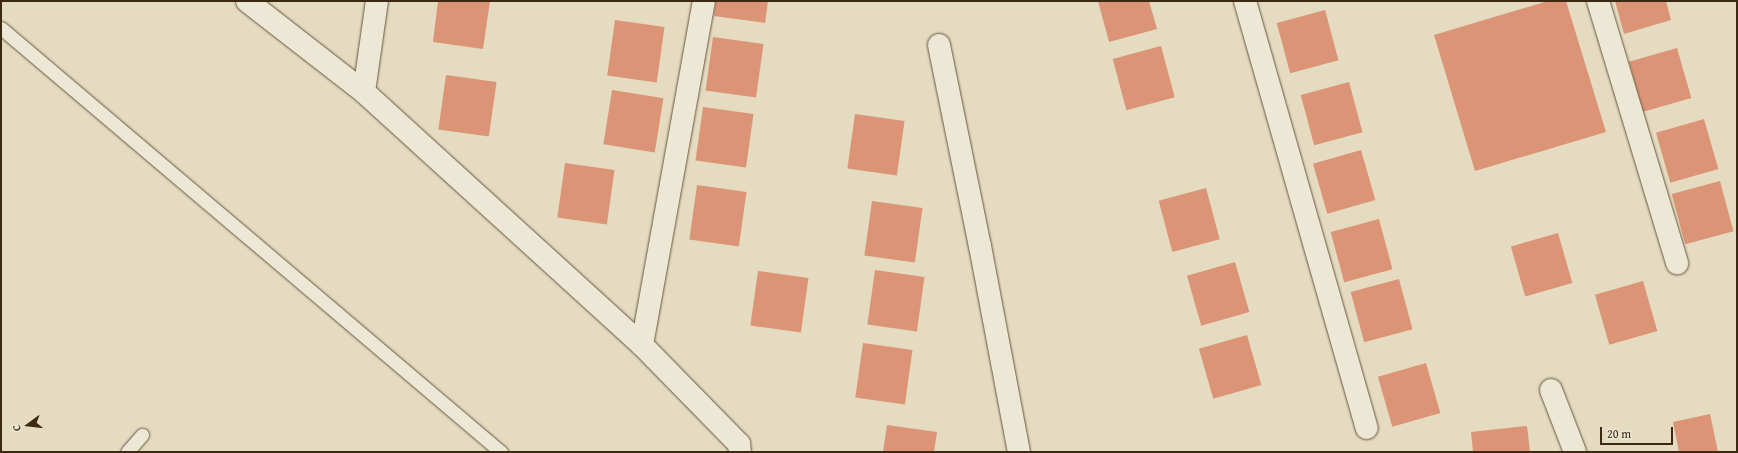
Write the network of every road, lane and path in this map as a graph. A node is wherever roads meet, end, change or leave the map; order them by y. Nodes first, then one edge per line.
1 (247, 1) edge
2 (377, 1) edge
3 (704, 1) edge
4 (1245, 1) edge
5 (1598, 1) edge
6 (1, 28) edge
7 (939, 45) dead end
8 (364, 92) junction
9 (1677, 263) dead end
10 (642, 345) junction
11 (1551, 390) dead end
12 (1367, 428) dead end
13 (142, 435) dead end
14 (127, 452) edge
15 (501, 452) edge
16 (740, 452) edge
17 (1019, 452) edge
18 (1575, 452) edge

1 - 8 street
2 - 8 street
3 - 10 street
4 - 12 street
5 - 9 street
6 - 15 lane
7 - 17 street
8 - 10 street
10 - 16 street
11 - 18 street
13 - 14 lane

